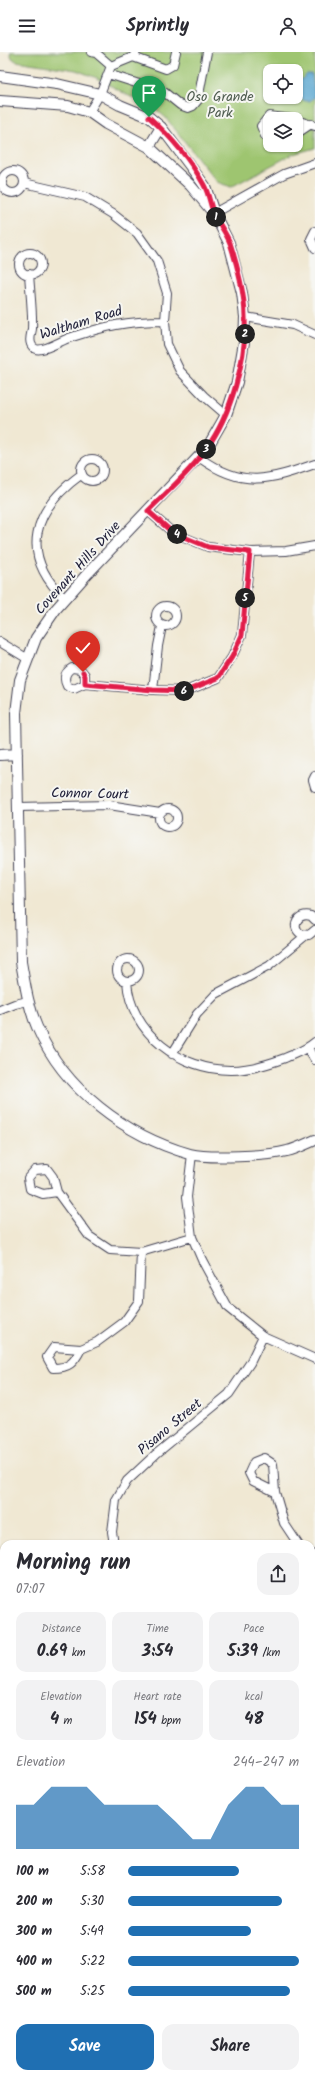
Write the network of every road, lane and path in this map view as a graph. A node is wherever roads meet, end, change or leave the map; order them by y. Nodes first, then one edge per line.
1 (91, 52) edge
2 (176, 52) edge
3 (207, 52) edge
4 (134, 54) edge
5 (110, 70) junction
6 (0, 76) edge
7 (100, 94) junction
8 (0, 101) edge
9 (89, 112) junction
10 (303, 122) edge
11 (313, 125) edge
12 (161, 127) junction
13 (303, 130) edge
14 (149, 147) junction
15 (315, 163) edge
16 (24, 183) dead end
17 (214, 213) junction
18 (315, 231) edge
19 (315, 248) edge
20 (29, 274) dead end
21 (246, 317) junction
22 (165, 321) junction
23 (315, 335) edge
24 (226, 415) junction
25 (200, 458) junction
26 (315, 464) edge
27 (82, 474) dead end
28 (148, 511) junction
29 (315, 546) edge
30 (250, 552) junction
31 (65, 599) junction
32 (162, 626) dead end
33 (0, 642) edge
34 (28, 659) junction
35 (85, 684) dead end
36 (153, 690) junction
37 (17, 754) junction
38 (0, 755) edge
39 (315, 776) edge
40 (315, 787) edge
41 (18, 807) junction
42 (160, 813) dead end
43 (315, 920) edge
44 (315, 930) edge
45 (305, 936) junction
46 (127, 980) dead end
47 (28, 1001) junction
48 (0, 1010) edge
49 (315, 1042) edge
50 (308, 1049) junction
51 (172, 1054) junction
52 (315, 1060) edge
53 (315, 1140) edge
54 (192, 1154) junction
55 (57, 1192) dead end
56 (192, 1237) junction
57 (141, 1252) junction
58 (263, 1336) junction
59 (81, 1349) dead end
60 (315, 1360) edge
61 (275, 1492) dead end
62 (113, 1540) edge
63 (295, 1540) edge

1 - 5 street
2 - 4 street
3 - 5 street
4 - 5 street
5 - 7 street
6 - 7 street, Covenant Hills Drive
7 - 9 street
7 - 12 street, Covenant Hills Drive
8 - 9 street, Covenant Hills Drive
9 - 14 street, Covenant Hills Drive
10 - 11 street
11 - 13 street
12 - 14 street
12 - 17 street, Covenant Hills Drive
14 - 17 street, Covenant Hills Drive
15 - 17 street
16 - 22 street
17 - 21 street, Covenant Hills Drive
18 - 19 street
20 - 22 street, Waltham Road
21 - 23 street
21 - 24 street, Covenant Hills Drive
22 - 24 street
24 - 25 street, Covenant Hills Drive
25 - 26 street
25 - 28 street, Covenant Hills Drive
27 - 31 street
28 - 30 street
28 - 31 street, Covenant Hills Drive
29 - 30 street
30 - 36 street
31 - 34 street, Covenant Hills Drive
32 - 36 street
33 - 34 street
34 - 37 street, Covenant Hills Drive
35 - 36 street
37 - 38 street
37 - 41 street, Covenant Hills Drive
39 - 40 street
41 - 42 street, Connor Court
41 - 47 street, Covenant Hills Drive
43 - 45 street
44 - 45 street
45 - 51 street
46 - 51 street
47 - 48 street
47 - 54 street, Covenant Hills Drive
49 - 50 street
50 - 51 street
50 - 52 street
53 - 54 street, Covenant Hills Drive
54 - 56 street
55 - 57 street
56 - 57 street
56 - 58 street
57 - 59 street
58 - 60 street
58 - 62 street, Pisano Street
61 - 63 street

